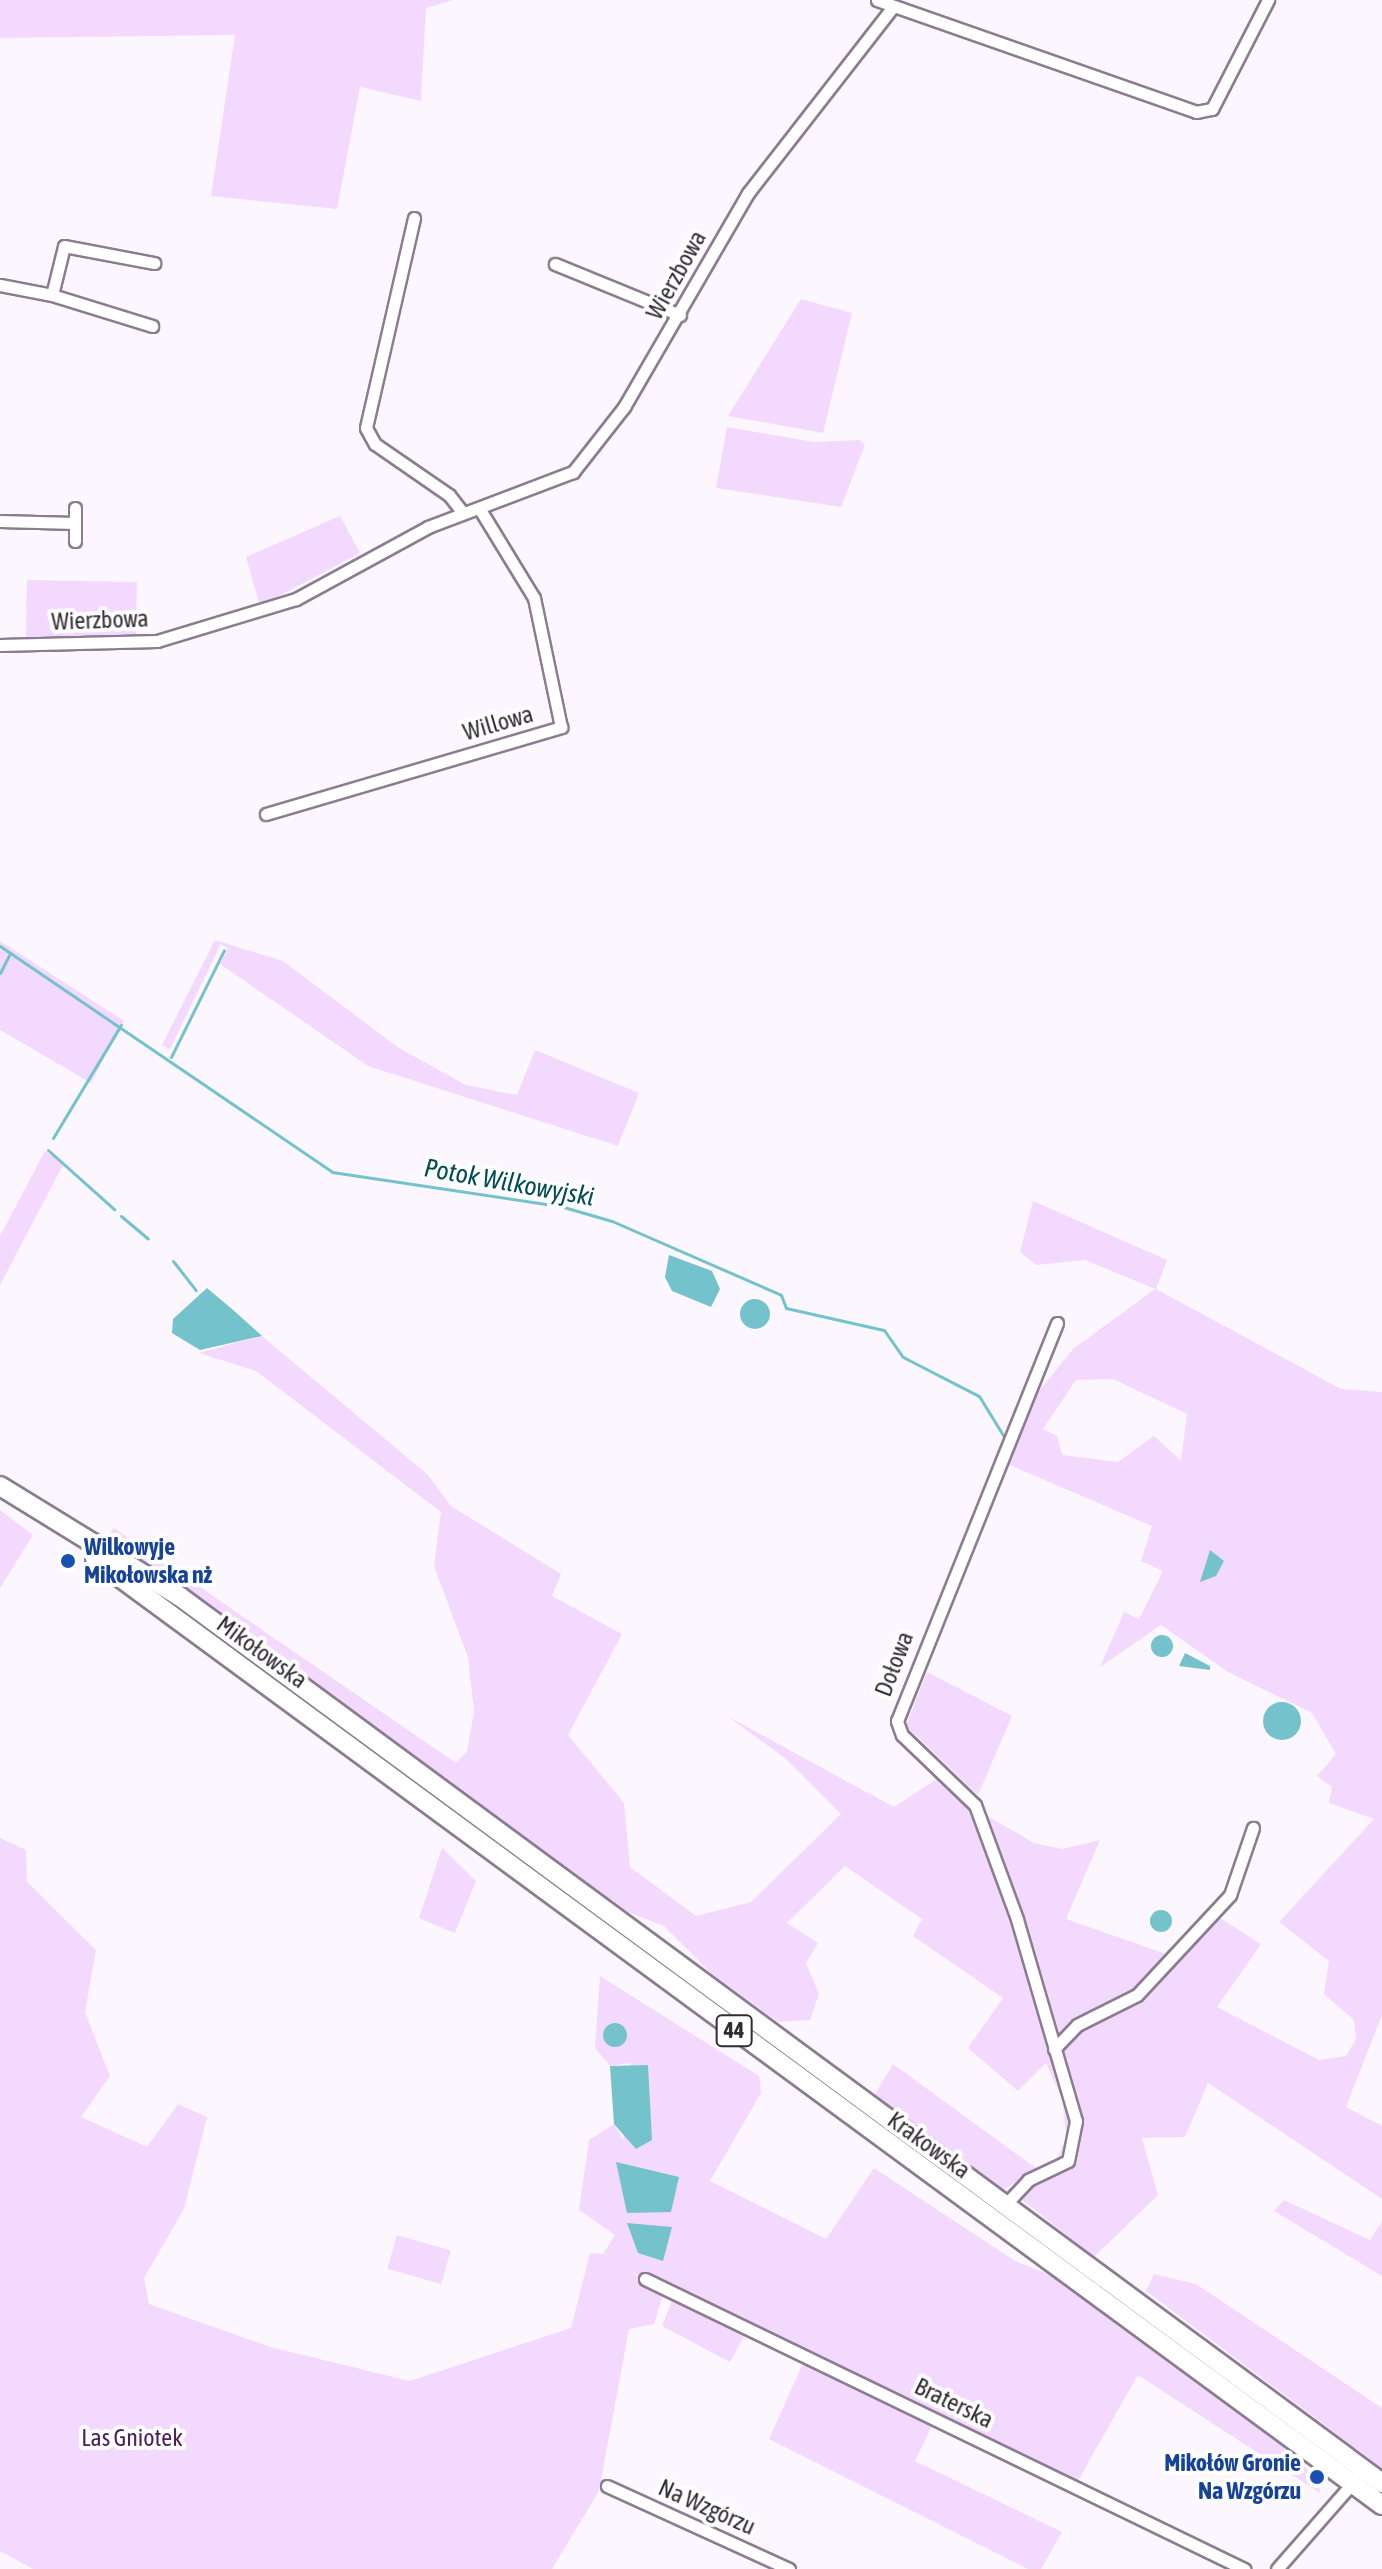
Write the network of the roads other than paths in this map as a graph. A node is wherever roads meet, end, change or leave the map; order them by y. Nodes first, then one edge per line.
1 (877, 0) edge
2 (1268, 0) edge
3 (893, 7) junction
4 (414, 218) dead end
5 (154, 263) dead end
6 (555, 264) dead end
7 (0, 285) edge
8 (52, 295) junction
9 (680, 315) junction
10 (152, 326) dead end
11 (75, 508) dead end
12 (479, 508) junction
13 (463, 513) junction
14 (0, 521) edge
15 (75, 523) junction
16 (75, 541) dead end
17 (0, 645) edge
18 (266, 814) dead end
19 (1057, 1323) dead end
20 (0, 1486) edge
21 (47, 1519) junction
22 (457, 1801) joint
23 (450, 1821) joint
24 (1253, 1828) dead end
25 (1054, 2049) junction
26 (1005, 2205) junction
27 (645, 2279) dead end
28 (1359, 2476) junction
29 (1382, 2483) edge
30 (607, 2486) dead end
31 (1382, 2505) edge
32 (789, 2569) edge
33 (1244, 2569) edge
34 (1277, 2569) edge

1 - 3 street
2 - 3 street
3 - 9 street, Wierzbowa
4 - 13 street
5 - 8 street
6 - 9 street
7 - 8 street
8 - 10 street
9 - 12 street, Wierzbowa
11 - 15 street
12 - 13 street, Wierzbowa
12 - 18 street, Willowa
13 - 17 street, Wierzbowa
14 - 15 street
15 - 16 street
19 - 25 street, Dołowa
20 - 21 main road, Mikołowska / 44
21 - 22 main road, Mikołowska / 44
21 - 23 main road, Mikołowska / 44
22 - 26 main road, Krakowska / 44
23 - 28 main road, Krakowska / 44
24 - 25 street
25 - 26 street, Dołowa
26 - 28 main road, Krakowska / 44
27 - 33 street, Braterska
28 - 29 main road, Krakowska / 44
28 - 31 main road, Krakowska / 44
28 - 34 street
30 - 32 street, Na Wzgórzu

